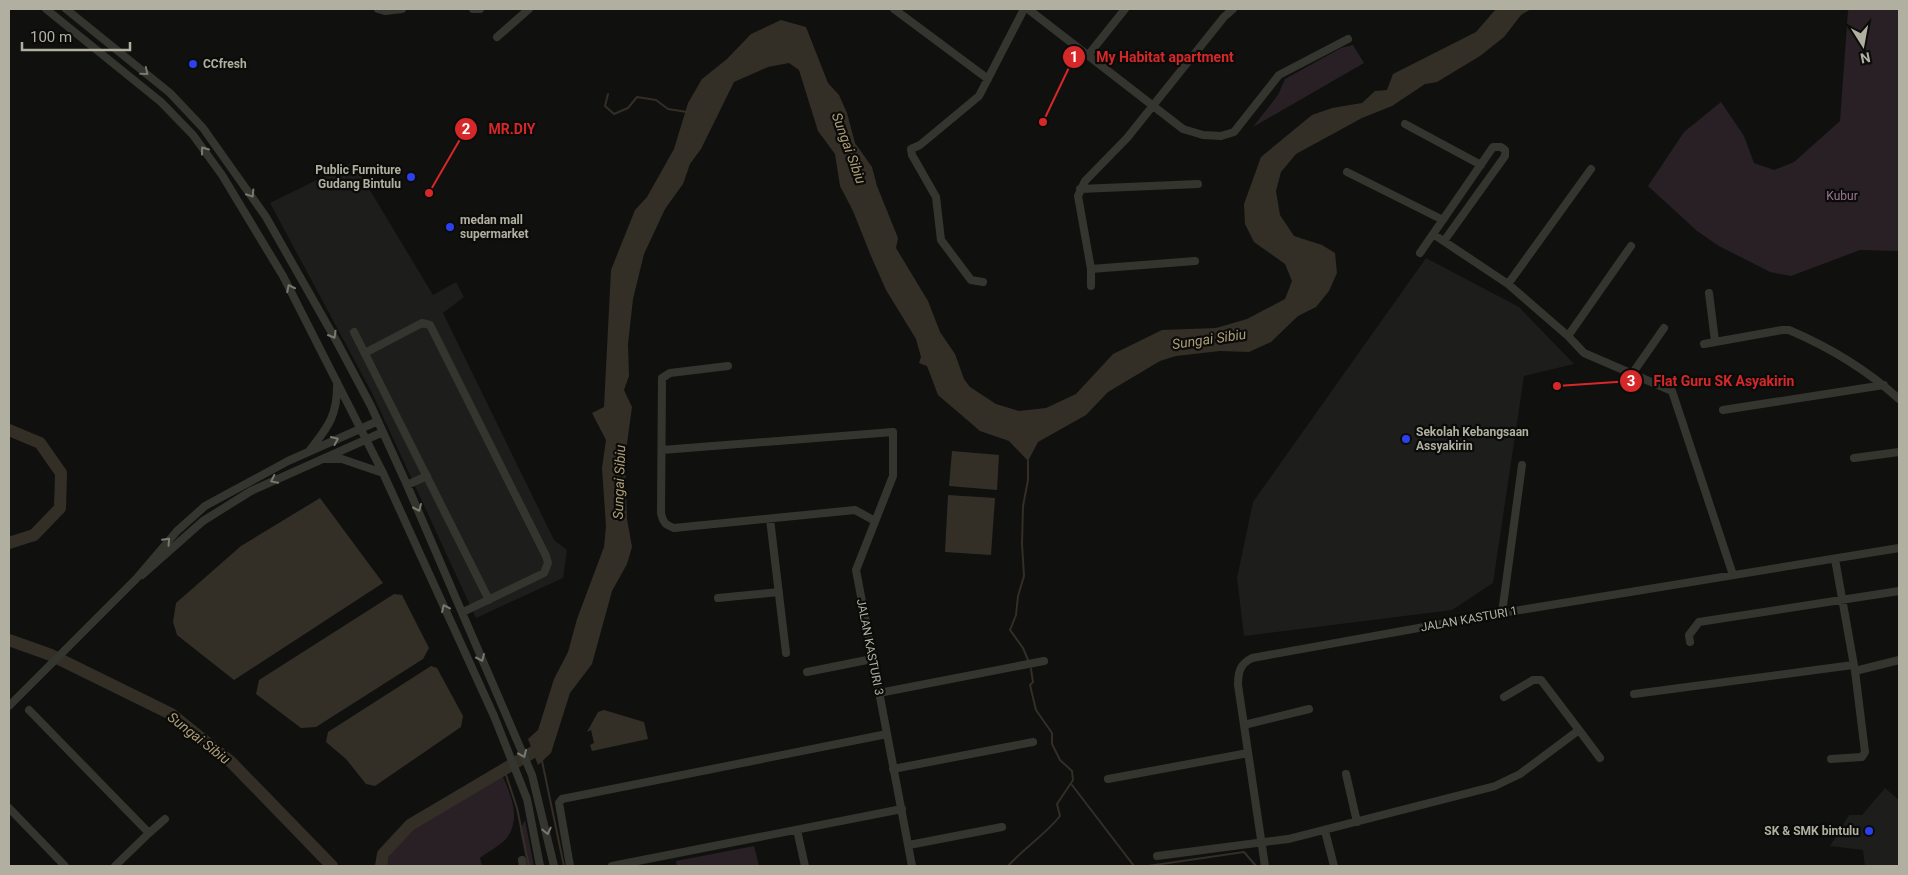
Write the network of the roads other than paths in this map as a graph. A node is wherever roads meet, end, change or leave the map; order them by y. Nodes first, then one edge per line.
1 (46, 9) edge
2 (66, 9) edge
3 (378, 9) edge
4 (402, 9) edge
5 (473, 9) edge
6 (480, 9) edge
7 (529, 9) edge
8 (894, 9) edge
9 (1024, 9) edge
10 (1028, 9) edge
11 (1125, 9) edge
12 (1234, 9) edge
13 (496, 37) dead end
14 (1348, 39) dead end
15 (1089, 54) junction
16 (988, 79) junction
17 (1154, 106) junction
18 (1405, 124) dead end
19 (1481, 165) junction
20 (1591, 169) dead end
21 (1346, 172) dead end
22 (1198, 184) dead end
23 (1080, 189) junction
24 (1442, 220) junction
25 (1433, 234) junction
26 (1444, 241) junction
27 (1631, 246) dead end
28 (1420, 253) dead end
29 (1195, 261) dead end
30 (1091, 269) junction
31 (983, 282) dead end
32 (1508, 284) junction
33 (1091, 286) dead end
34 (1709, 292) dead end
35 (1664, 328) dead end
36 (354, 332) dead end
37 (1568, 336) junction
38 (1715, 341) junction
39 (1704, 344) dead end
40 (365, 353) junction
41 (728, 366) dead end
42 (1632, 374) junction
43 (336, 378) junction
44 (1884, 385) junction
45 (1899, 399) edge
46 (1723, 410) dead end
47 (378, 421) junction
48 (361, 428) junction
49 (383, 432) junction
50 (366, 439) junction
51 (662, 450) junction
52 (309, 452) junction
53 (1899, 452) edge
54 (322, 458) junction
55 (1854, 458) dead end
56 (1522, 465) dead end
57 (383, 473) junction
58 (427, 476) junction
59 (407, 485) junction
60 (770, 519) junction
61 (875, 522) junction
62 (1899, 548) edge
63 (1835, 559) junction
64 (1733, 575) junction
65 (136, 579) junction
66 (1899, 591) edge
67 (779, 592) junction
68 (718, 598) dead end
69 (489, 600) junction
70 (1842, 600) junction
71 (463, 612) junction
72 (1502, 613) junction
73 (1690, 642) dead end
74 (786, 653) dead end
75 (872, 659) junction
76 (1899, 660) edge
77 (1044, 661) dead end
78 (1854, 668) junction
79 (807, 672) dead end
80 (879, 692) junction
81 (1634, 694) dead end
82 (1504, 697) dead end
83 (9, 706) edge
84 (1309, 709) dead end
85 (29, 710) dead end
86 (1244, 725) junction
87 (1579, 730) junction
88 (887, 734) junction
89 (1033, 742) dead end
90 (1248, 753) junction
91 (1600, 758) dead end
92 (1831, 759) dead end
93 (893, 768) junction
94 (1346, 774) dead end
95 (1108, 779) dead end
96 (9, 808) edge
97 (902, 809) junction
98 (166, 819) dead end
99 (1357, 822) junction
100 (1002, 827) dead end
101 (797, 830) junction
102 (1325, 831) junction
103 (149, 834) junction
104 (1261, 842) junction
105 (908, 845) junction
106 (1157, 856) dead end
107 (65, 866) edge
108 (115, 866) edge
109 (540, 866) edge
110 (554, 866) edge
111 (570, 866) edge
112 (612, 866) edge
113 (805, 866) edge
114 (912, 866) edge
115 (1265, 866) edge
116 (1334, 866) edge

43 -> 1 street
2 -> 47 street
3 - 4 street
5 - 6 street
7 - 13 street
8 - 16 street
9 - 16 street
10 - 15 street
11 - 15 street
12 - 17 street
14 - 17 street
15 - 17 street
16 - 31 street
17 - 23 street
18 - 19 street
19 - 24 street
19 - 26 street
20 - 32 street
21 - 24 street
22 - 23 street
23 - 30 street
24 - 25 street
25 - 26 street
25 - 28 street
26 - 32 street
27 - 37 street
29 - 30 street
30 - 33 street
32 - 37 street
34 - 38 street
35 - 42 street
36 - 40 street
37 - 42 street
38 - 39 street
38 - 44 street
40 - 58 street
40 - 69 street
41 - 51 street
42 - 64 street
43 - 48 street
43 - 52 street
44 - 45 street
44 - 46 street
47 - 48 street
47 - 49 street
48 - 50 street
52 -> 48 street
49 - 50 street
49 - 59 street
50 - 54 street
50 - 57 street
51 - 60 street
51 - 61 street, JALAN KASTURI 3
65 -> 52 street
53 - 55 street
54 - 57 street
54 -> 65 street
56 - 72 street
109 -> 57 street
58 - 59 street
58 - 69 street
59 -> 71 street
60 - 61 street
60 - 67 street
61 - 75 street, JALAN KASTURI 3
62 - 63 street, JALAN KASTURI 1
63 - 64 street, JALAN KASTURI 1
63 - 70 street
64 - 72 street, JALAN KASTURI 1
65 - 83 street
66 - 70 street
67 - 68 street
67 - 74 street
69 - 71 street
70 - 73 street
70 - 78 street
71 -> 110 street
72 - 86 street, JALAN KASTURI 1
75 - 79 street
75 - 80 street, JALAN KASTURI 3
76 - 78 street
77 - 80 street
78 - 81 street
78 - 92 street
80 - 88 street, JALAN KASTURI 3
82 - 87 street
84 - 86 street
85 - 103 street
86 - 90 street, JALAN KASTURI 1
87 - 91 street
87 - 99 street
88 - 93 street, JALAN KASTURI 3
88 - 111 street
89 - 93 street
90 - 95 street
90 - 104 street, JALAN KASTURI 1
93 - 97 street, JALAN KASTURI 3
94 - 99 street
96 - 107 street
97 - 101 street
97 - 105 street, JALAN KASTURI 3
98 - 103 street
99 - 102 street
100 - 105 street
101 - 112 street
101 - 113 street
102 - 104 street
102 - 116 street
103 - 108 street
104 - 106 street
104 - 115 street, JALAN KASTURI 1
105 - 114 street, JALAN KASTURI 3

